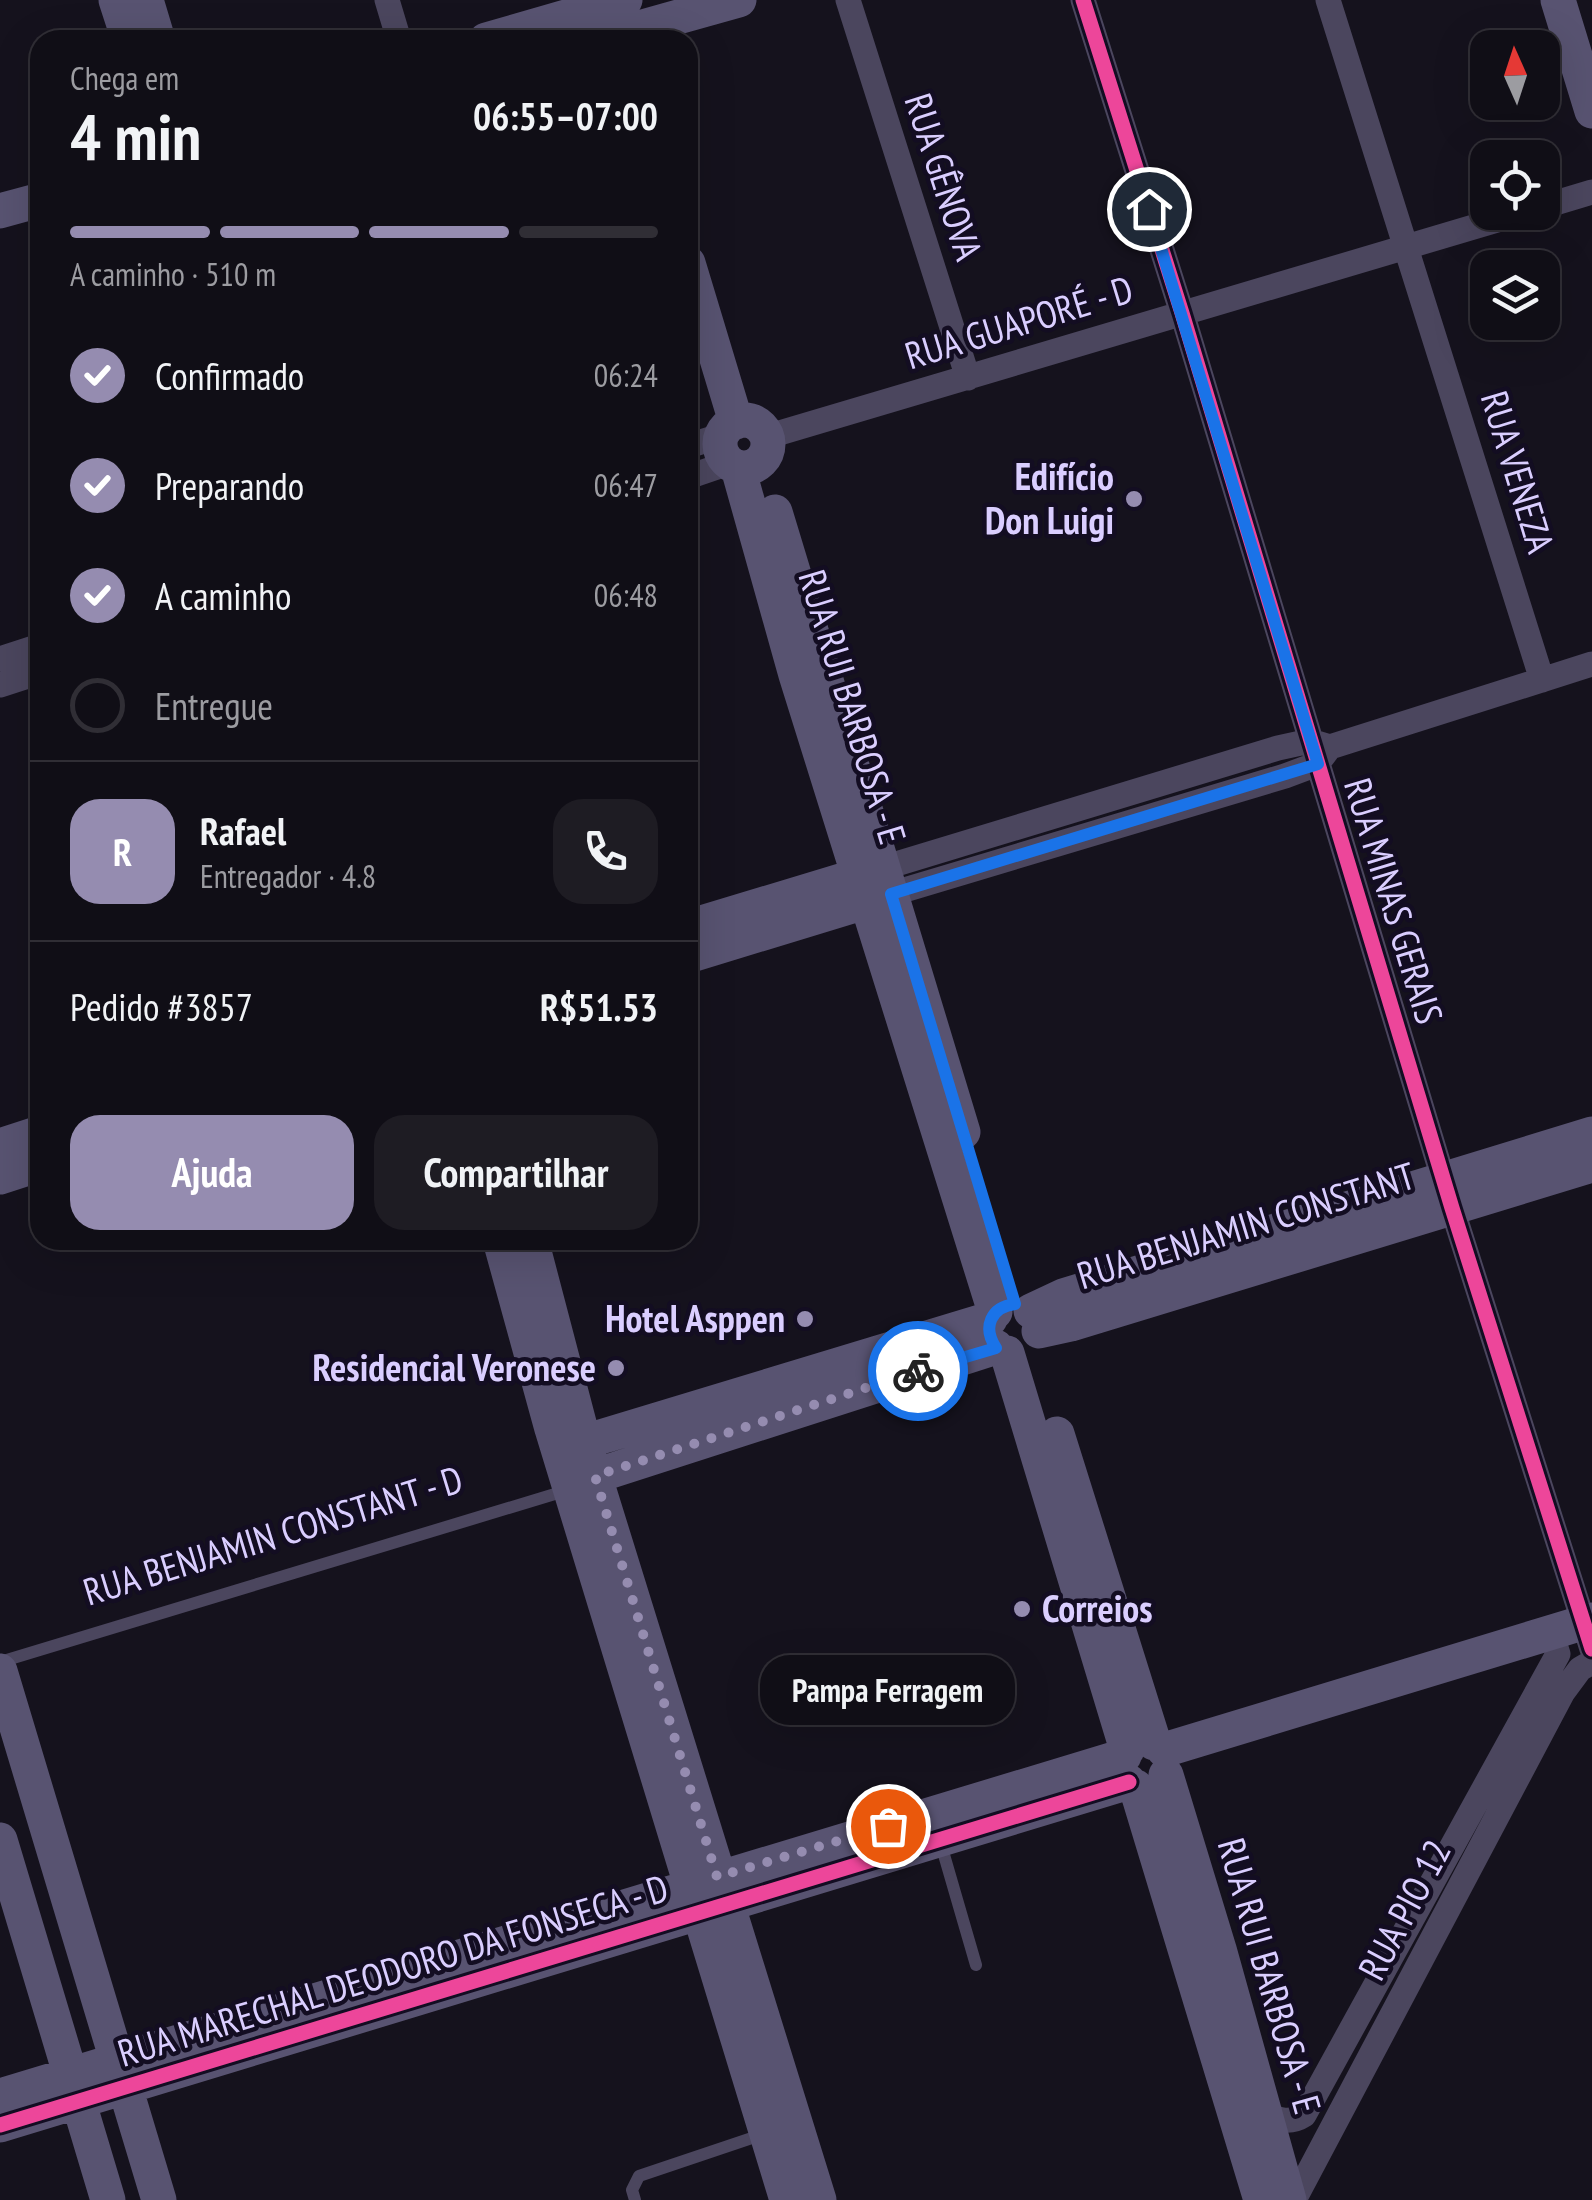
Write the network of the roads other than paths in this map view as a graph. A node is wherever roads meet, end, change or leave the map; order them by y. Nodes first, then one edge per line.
1 (116, 0) edge
2 (146, 0) edge
3 (387, 0) edge
4 (739, 0) edge
5 (848, 0) edge
6 (1083, 0) edge
7 (1328, 0) edge
8 (1558, 0) edge
9 (613, 19) edge
10 (125, 30) edge
11 (155, 30) edge
12 (395, 30) edge
13 (546, 30) edge
14 (1592, 112) edge
15 (30, 178) edge
16 (0, 186) edge
17 (1592, 192) edge
18 (1560, 202) edge
19 (30, 203) edge
20 (0, 212) edge
21 (1470, 229) edge
22 (1408, 248) junction
23 (698, 304) edge
24 (1182, 313) junction
25 (968, 378) junction
26 (733, 448) edge
27 (698, 471) edge
28 (30, 649) edge
29 (0, 659) edge
30 (1592, 664) edge
31 (30, 675) edge
32 (1542, 680) junction
33 (0, 684) edge
34 (1319, 750) junction
35 (1173, 779) junction
36 (1181, 807) junction
37 (874, 885) junction
38 (698, 925) edge
39 (698, 952) edge
40 (1592, 1134) edge
41 (30, 1136) edge
42 (0, 1146) edge
43 (1592, 1165) edge
44 (30, 1167) edge
45 (0, 1177) edge
46 (1448, 1194) junction
47 (503, 1250) edge
48 (534, 1250) edge
49 (1013, 1328) junction
50 (648, 1441) junction
51 (584, 1442) junction
52 (583, 1483) junction
53 (1582, 1641) edge
54 (0, 1662) edge
55 (0, 1671) edge
56 (1146, 1764) junction
57 (939, 1839) junction
58 (0, 1840) edge
59 (708, 1894) junction
60 (976, 1965) dead end
61 (1380, 1974) junction
62 (1406, 1988) junction
63 (119, 2074) junction
64 (73, 2088) junction
65 (0, 2096) edge
66 (1264, 2114) junction
67 (0, 2125) edge
68 (767, 2133) junction
69 (1269, 2199) edge
70 (108, 2200) edge
71 (159, 2200) edge
72 (635, 2200) edge
73 (787, 2200) edge
74 (819, 2200) edge

1 - 10 street
2 - 11 street
3 - 12 street
4 - 9 street
5 - 25 street, RUA GÊNOVA
6 - 24 street, RUA MINAS GERAIS
7 - 22 street, RUA VENEZA
8 - 14 street
9 - 13 street
15 - 16 street
17 - 18 street
19 - 20 street
21 - 22 street, RUA GUAPORÉ - D
22 - 24 street, RUA GUAPORÉ - D
22 - 32 street, RUA VENEZA
23 - 26 street, RUA RUI BARBOSA - E
24 - 25 street, RUA GUAPORÉ - D
24 - 34 street, RUA MINAS GERAIS
25 - 26 street, RUA GUAPORÉ - D
26 - 27 street, RUA GUAPORÉ - D
26 - 37 street, RUA RUI BARBOSA - E
28 - 29 street
30 - 32 street
31 - 33 street
32 - 34 street
34 - 35 street
34 - 36 street
34 - 46 street, RUA MINAS GERAIS
35 - 36 street
35 - 37 street
36 - 37 street
37 - 38 street
37 - 39 street
37 - 49 street, RUA RUI BARBOSA - E
40 - 46 street, RUA BENJAMIN CONSTANT
41 - 42 street
43 - 46 street, RUA BENJAMIN CONSTANT
44 - 45 street
46 - 49 street, RUA BENJAMIN CONSTANT
46 - 53 street, RUA MINAS GERAIS
47 - 52 street
48 - 51 street
49 - 50 street, RUA BENJAMIN CONSTANT - D
49 - 56 street, RUA RUI BARBOSA - E
50 - 51 street, RUA BENJAMIN CONSTANT - D
50 - 52 street, RUA BENJAMIN CONSTANT - D
51 - 52 street
52 - 54 lane, RUA BENJAMIN CONSTANT - D
52 - 59 street
53 - 56 street, RUA MARECHAL DEODORO DA FONSECA - D
53 - 61 street, RUA PIO 12
53 - 62 street, RUA PIO 12
55 - 63 street
56 - 57 street, RUA MARECHAL DEODORO DA FONSECA - D
56 - 59 street, RUA MARECHAL DEODORO DA FONSECA - D
56 - 66 street, RUA RUI BARBOSA - E
56 - 69 street, RUA RUI BARBOSA - E
57 - 59 street, RUA MARECHAL DEODORO DA FONSECA - D
57 - 60 lane
58 - 64 street
59 - 63 street, RUA MARECHAL DEODORO DA FONSECA - D
59 - 68 street
59 - 74 street
61 - 62 street
61 - 66 street, RUA PIO 12
62 - 69 street, RUA PIO 12
63 - 64 street, RUA MARECHAL DEODORO DA FONSECA - D
63 - 71 street
64 - 65 street
64 - 67 street
64 - 70 street
66 - 69 street, RUA RUI BARBOSA - E
68 - 72 lane
68 - 73 street

